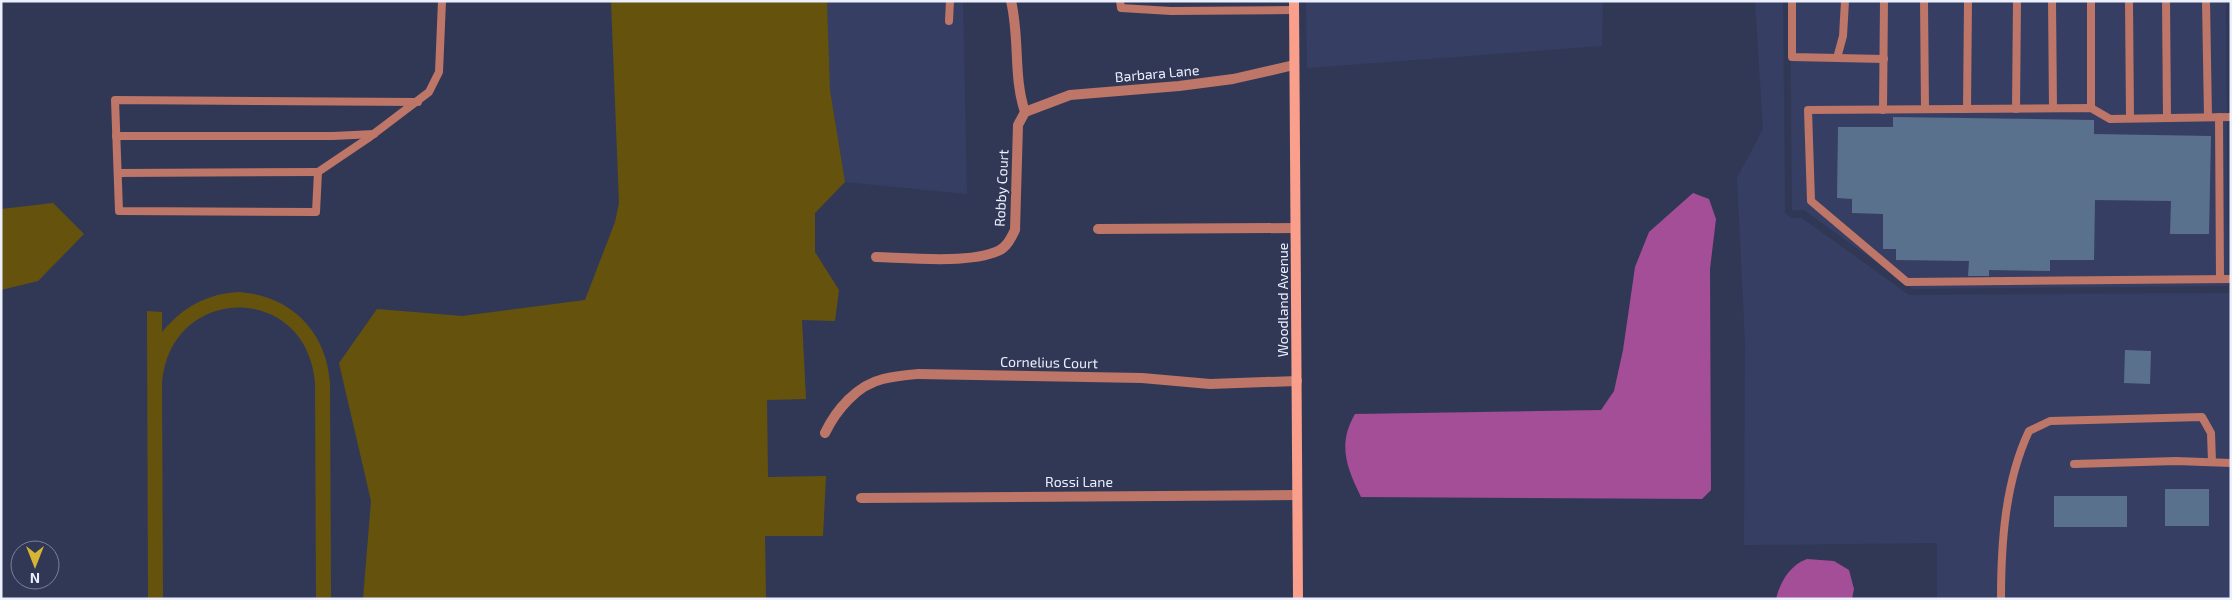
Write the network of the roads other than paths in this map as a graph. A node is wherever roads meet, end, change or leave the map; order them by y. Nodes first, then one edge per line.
1 (442, 1) edge
2 (950, 1) edge
3 (1010, 1) edge
4 (1120, 1) edge
5 (1792, 1) edge
6 (1845, 1) edge
7 (1884, 1) edge
8 (1924, 1) edge
9 (1968, 1) edge
10 (2017, 1) edge
11 (2052, 1) edge
12 (2091, 1) edge
13 (2129, 1) edge
14 (2166, 1) edge
15 (2206, 1) edge
16 (1294, 5) edge
17 (949, 21) dead end
18 (1837, 58) junction
19 (1884, 59) junction
20 (1294, 65) junction
21 (418, 102) junction
22 (2053, 108) junction
23 (2091, 108) junction
24 (1925, 109) junction
25 (1967, 109) junction
26 (2016, 109) junction
27 (1883, 110) junction
28 (1025, 112) junction
29 (2231, 117) edge
30 (2130, 118) junction
31 (2167, 118) junction
32 (2208, 118) junction
33 (2219, 118) junction
34 (374, 134) junction
35 (116, 136) junction
36 (318, 172) junction
37 (118, 173) junction
38 (1295, 228) junction
39 (1098, 229) dead end
40 (876, 257) dead end
41 (2220, 280) junction
42 (2231, 280) edge
43 (1297, 381) junction
44 (825, 434) dead end
45 (2212, 462) junction
46 (2231, 463) edge
47 (2074, 464) dead end
48 (1297, 495) junction
49 (861, 498) dead end
50 (1298, 599) edge
51 (2001, 599) edge

1 - 21 lane
2 - 17 lane
3 - 28 street
4 - 16 lane
5 - 18 lane
6 - 18 lane
7 - 19 lane
8 - 24 lane
9 - 25 lane
10 - 26 lane
11 - 22 lane
12 - 23 lane
13 - 30 lane
14 - 31 lane
15 - 32 lane
16 - 20 street, Woodland Avenue
18 - 19 lane
19 - 27 lane
20 - 28 street, Barbara Lane
20 - 38 street, Woodland Avenue
21 - 34 lane
21 - 35 lane
22 - 23 lane
22 - 26 lane
23 - 30 lane
24 - 25 lane
24 - 27 lane
25 - 26 lane
27 - 41 lane
28 - 40 street, Robby Court
29 - 33 lane
30 - 31 lane
31 - 32 lane
32 - 33 lane
33 - 41 lane
34 - 35 lane
34 - 36 lane
35 - 37 lane
36 - 37 lane
36 - 37 lane
38 - 39 street
38 - 43 street, Woodland Avenue
41 - 42 lane
43 - 44 street, Cornelius Court
43 - 48 street, Woodland Avenue
45 - 46 lane
45 - 47 lane
45 - 51 lane
48 - 49 street, Rossi Lane
48 - 50 street, Woodland Avenue

